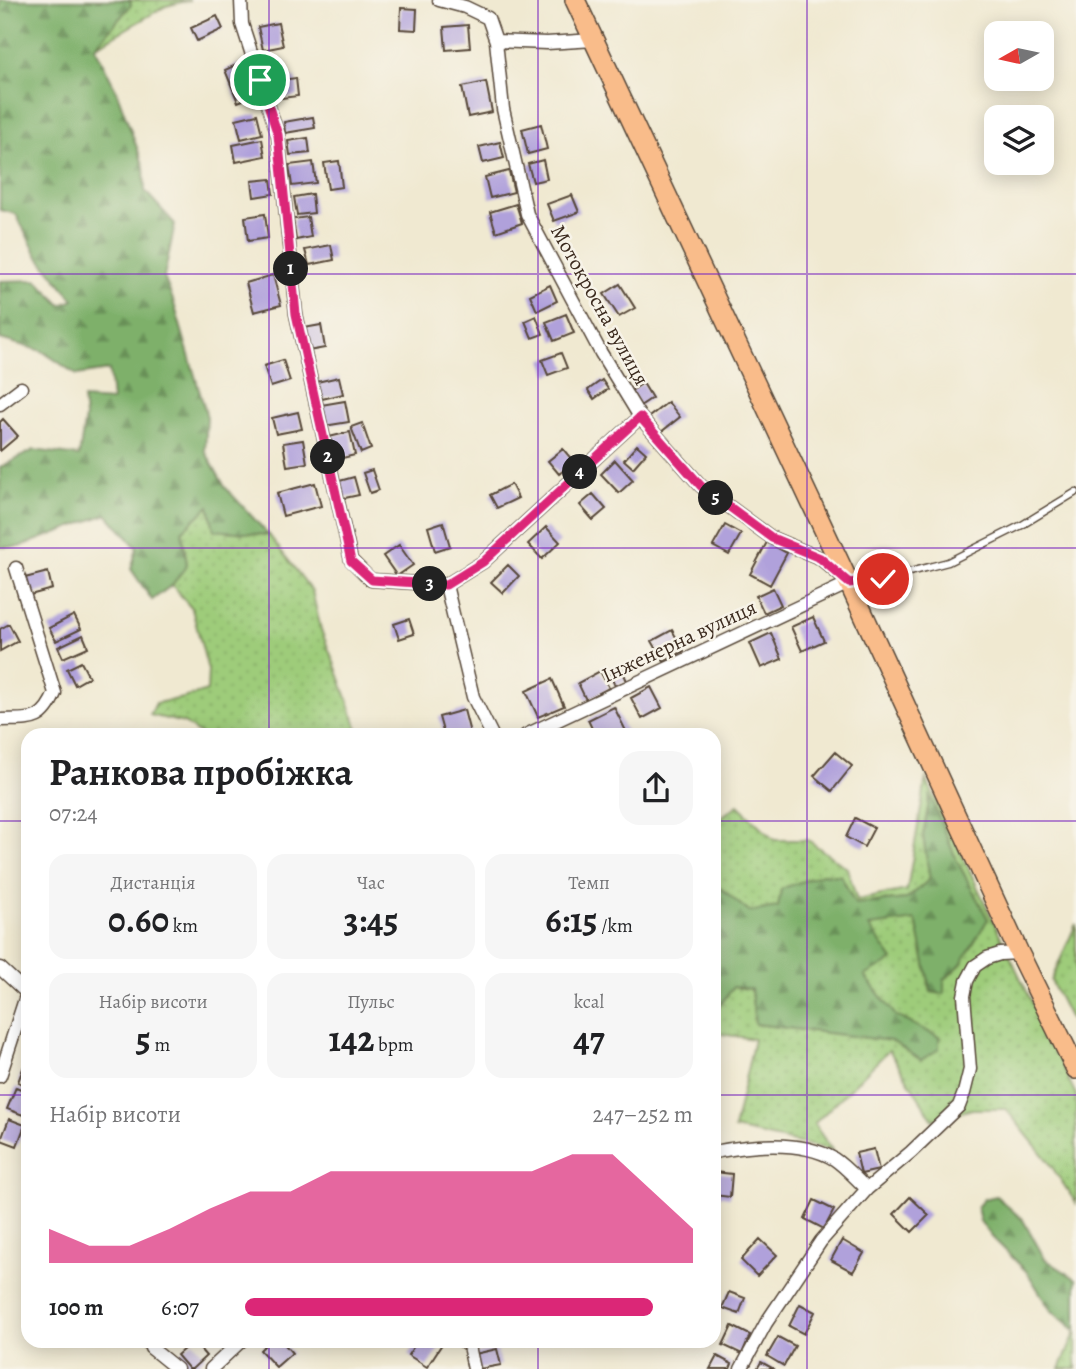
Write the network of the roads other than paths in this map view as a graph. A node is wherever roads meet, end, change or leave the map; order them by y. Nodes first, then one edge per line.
1 (241, 0) edge
2 (439, 0) edge
3 (575, 0) edge
4 (594, 40) junction
5 (496, 41) junction
6 (21, 388) dead end
7 (0, 404) edge
8 (640, 417) junction
9 (1076, 492) edge
10 (16, 568) dead end
11 (849, 583) junction
12 (446, 585) junction
13 (0, 720) edge
14 (488, 728) edge
15 (541, 728) edge
16 (1018, 953) junction
17 (0, 968) edge
18 (21, 987) edge
19 (21, 1014) edge
20 (1076, 1069) edge
21 (0, 1076) edge
22 (721, 1151) edge
23 (867, 1189) junction
24 (151, 1348) edge
25 (233, 1348) edge
26 (469, 1348) edge
27 (177, 1369) edge
28 (211, 1369) edge
29 (474, 1369) edge
30 (741, 1369) edge

1 - 12 street
2 - 5 street
3 - 4 main road
4 - 5 street
4 - 11 main road
5 - 8 street, Мотокросна вулиця
6 - 7 street
8 - 11 street
8 - 12 street, Мотокросна вулиця
9 - 11 lane
10 - 13 street
11 - 15 street, Інженерна вулиця
11 - 16 main road
12 - 14 street
16 - 20 main road
16 - 23 street
17 - 18 street
19 - 21 street
22 - 23 street
23 - 30 street
24 - 27 street
25 - 28 street
26 - 29 street

